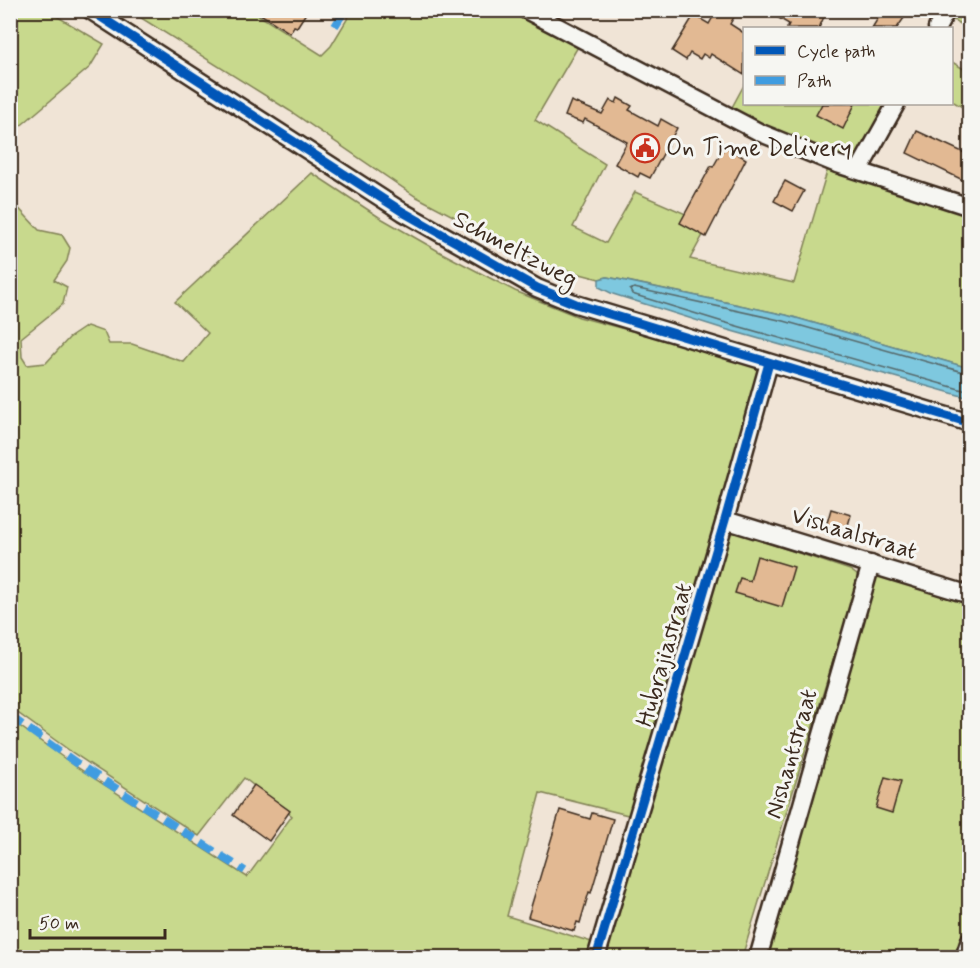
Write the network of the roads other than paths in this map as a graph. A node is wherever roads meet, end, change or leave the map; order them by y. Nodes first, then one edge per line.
1 (90, 10) edge
2 (526, 10) edge
3 (947, 10) edge
4 (938, 27) edge
5 (895, 105) edge
6 (859, 170) junction
7 (969, 207) edge
8 (769, 363) junction
9 (969, 423) edge
10 (725, 520) junction
11 (871, 564) junction
12 (969, 595) edge
13 (969, 940) edge
14 (596, 957) edge
15 (758, 957) edge
16 (964, 957) edge

1 - 8 street, Schmeltzweg
2 - 6 street
3 - 4 street
5 - 6 street
6 - 7 street
8 - 9 street, Schmeltzweg
8 - 10 street, Hubrajiastraat
10 - 11 street, Vishaalstraat
10 - 14 street, Hubrajiastraat
11 - 12 street, Vishaalstraat
11 - 15 street, Nishantstraat
13 - 16 street

